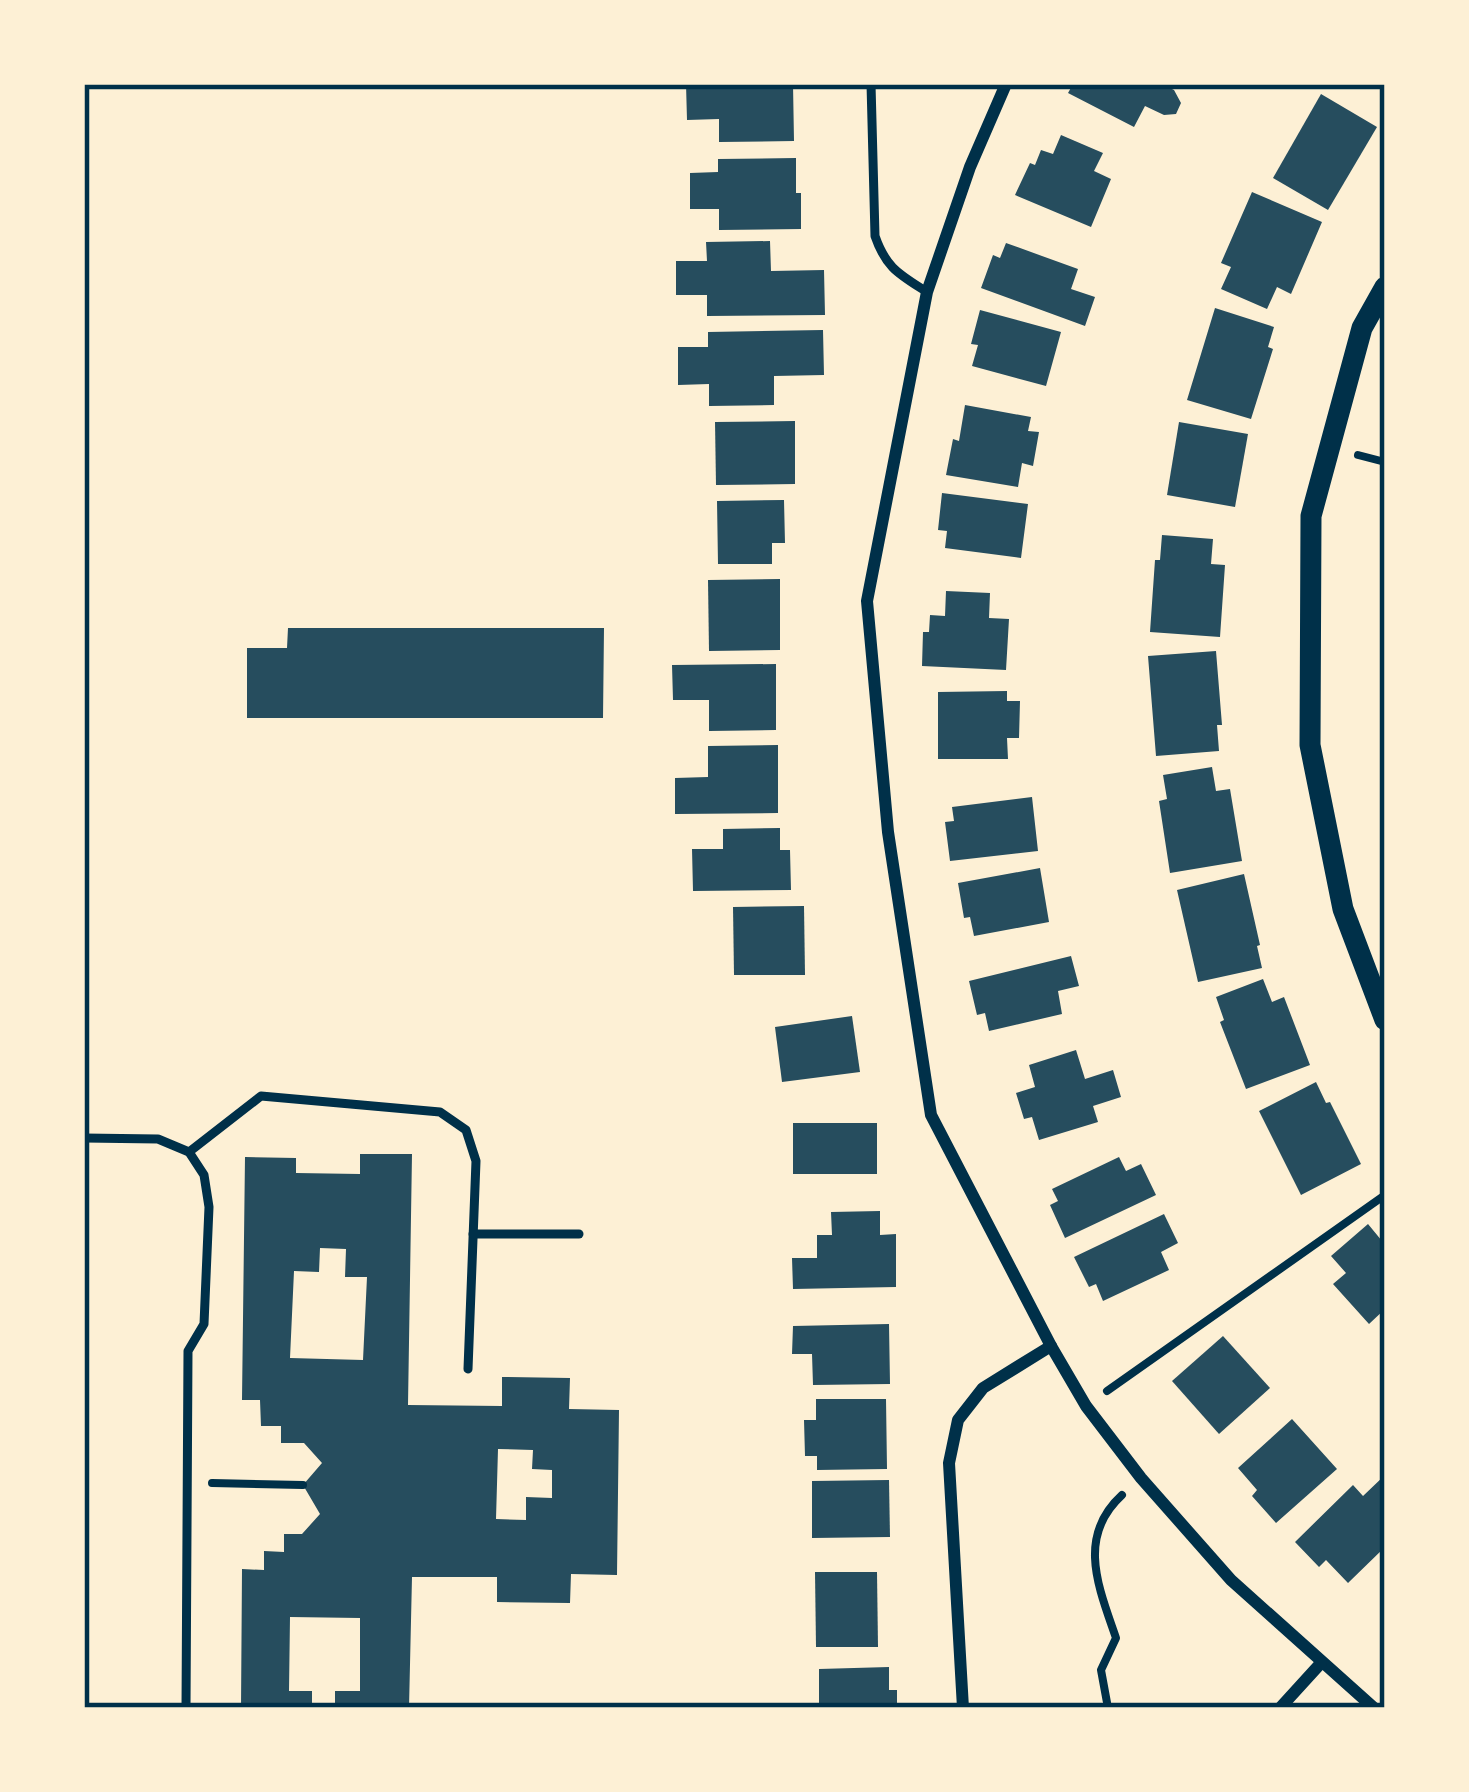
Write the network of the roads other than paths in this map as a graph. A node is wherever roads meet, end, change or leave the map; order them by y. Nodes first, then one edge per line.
1 (871, 84) edge
2 (1006, 84) edge
3 (1385, 287) edge
4 (927, 292) junction
5 (1385, 1020) edge
6 (84, 1138) edge
7 (189, 1153) junction
8 (473, 1234) junction
9 (579, 1234) dead end
10 (1051, 1346) junction
11 (468, 1369) dead end
12 (1322, 1663) junction
13 (186, 1708) edge
14 (963, 1708) edge
15 (1280, 1708) edge
16 (1374, 1708) edge

1 - 4 lane
2 - 4 street
3 - 5 street
4 - 10 street
6 - 7 lane
7 - 8 lane
7 - 13 lane
8 - 9 lane
8 - 11 lane
10 - 12 street
10 - 14 street
12 - 15 street
12 - 16 street

